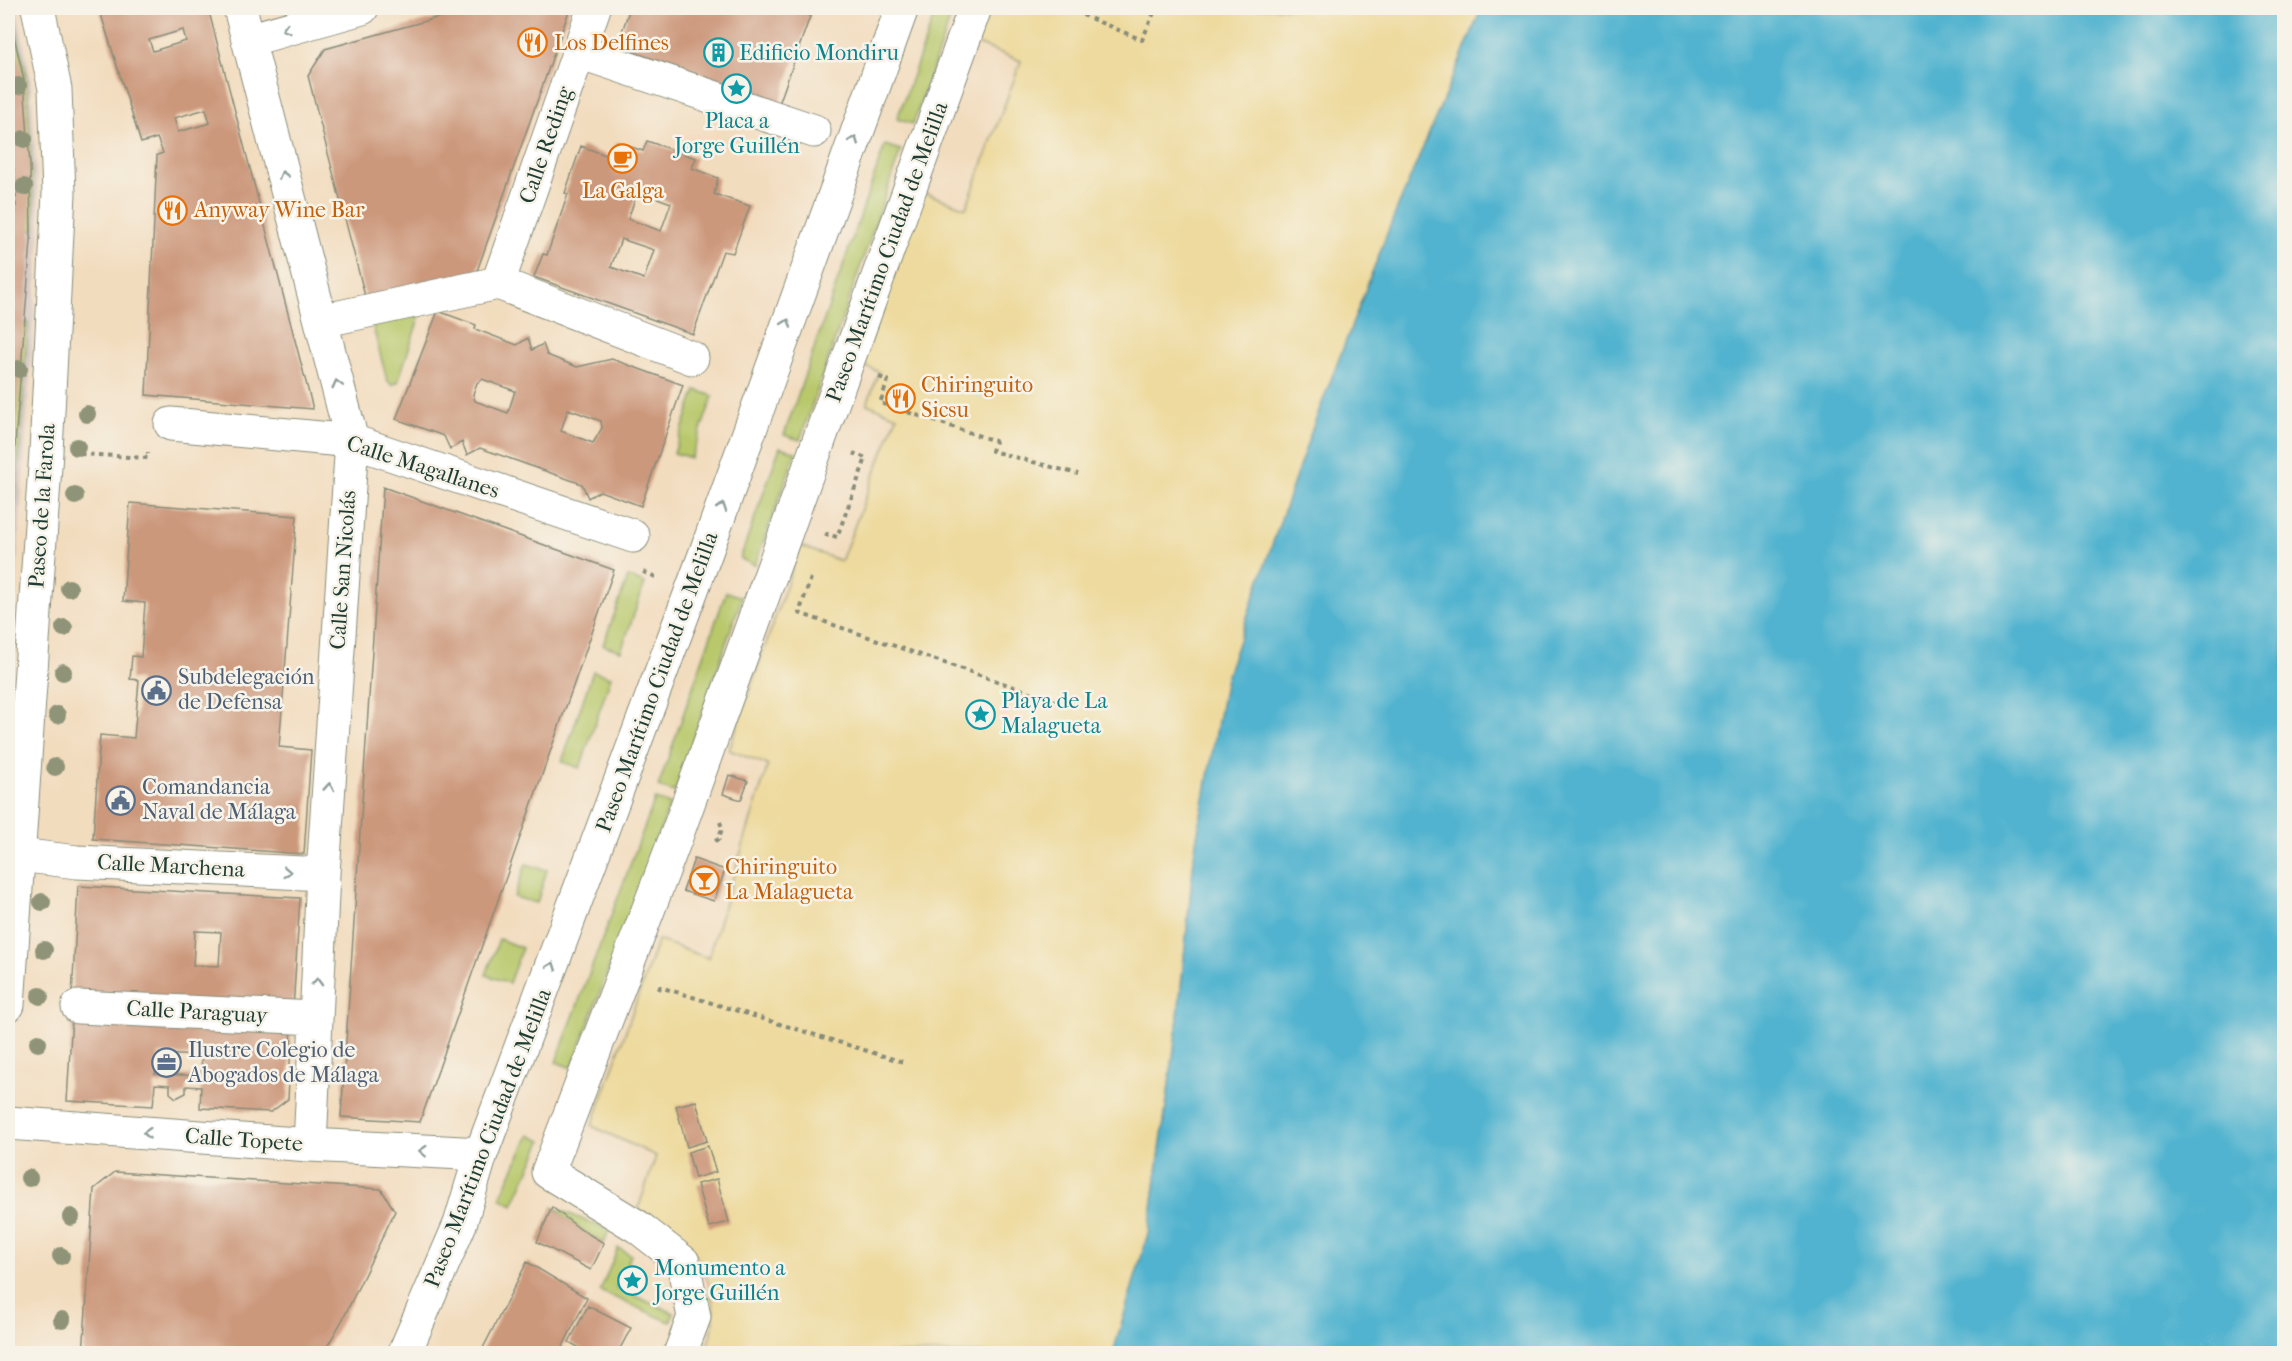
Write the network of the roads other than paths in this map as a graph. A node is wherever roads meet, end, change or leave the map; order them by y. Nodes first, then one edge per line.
1 (38, 8) edge
2 (240, 8) edge
3 (362, 8) edge
4 (594, 8) edge
5 (902, 8) edge
6 (975, 8) edge
7 (248, 40) junction
8 (579, 52) junction
9 (814, 131) dead end
10 (498, 284) junction
11 (321, 321) junction
12 (692, 358) dead end
13 (171, 424) dead end
14 (352, 441) junction
15 (633, 536) dead end
16 (19, 855) junction
17 (323, 874) junction
18 (8, 1005) edge
19 (78, 1006) dead end
20 (315, 1018) junction
21 (8, 1123) edge
22 (310, 1145) junction
23 (481, 1154) junction
24 (404, 1353) edge
25 (680, 1353) edge

1 - 16 street, Paseo de la Farola
2 - 7 street, Calle San Nicolás
3 -> 7 street
4 - 8 street, Calle Reding
23 -> 5 street, Paseo Marítimo Ciudad de Melilla
6 - 25 street, Paseo Marítimo Ciudad de Melilla
11 -> 7 street, Calle San Nicolás
8 - 9 street
8 - 10 street, Calle Reding
10 - 11 street
10 - 12 street
14 -> 11 street, Calle San Nicolás
13 - 14 street, Calle Magallanes
14 - 15 street, Calle Magallanes
17 -> 14 street, Calle San Nicolás
16 -> 17 street, Calle Marchena
16 - 18 street, Paseo de la Farola
20 -> 17 street, Calle San Nicolás
19 - 20 street, Calle Paraguay
20 - 22 street, Calle San Nicolás
22 -> 21 street, Calle Topete
23 -> 22 street, Calle Topete
23 - 24 street, Paseo Marítimo Ciudad de Melilla

